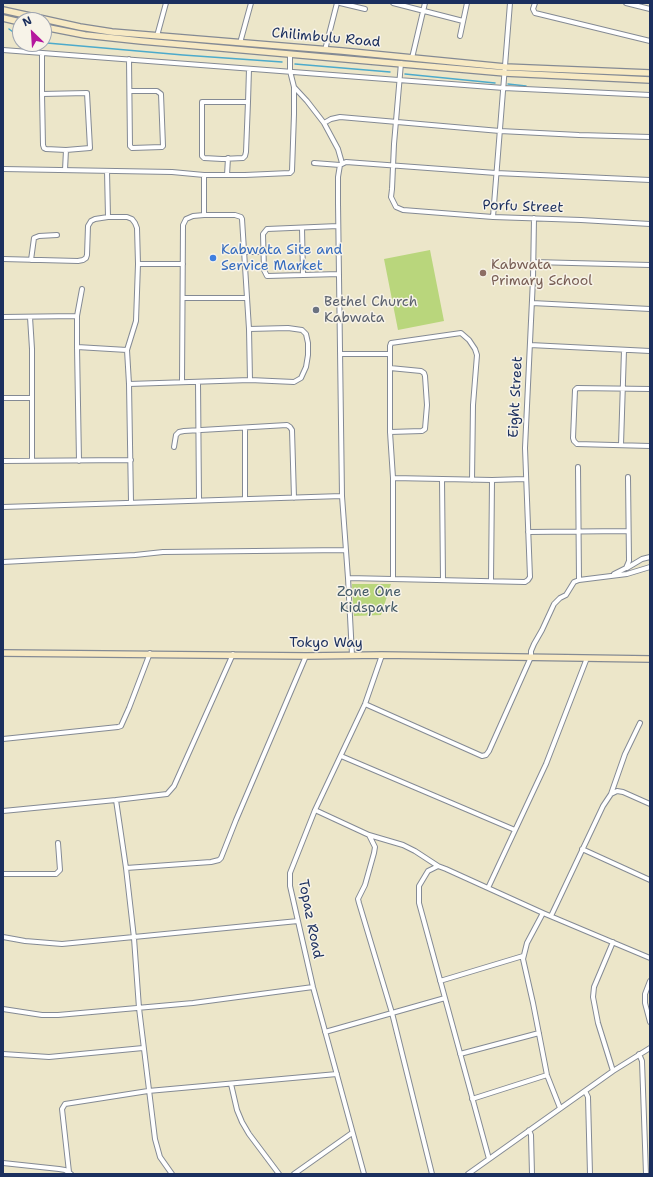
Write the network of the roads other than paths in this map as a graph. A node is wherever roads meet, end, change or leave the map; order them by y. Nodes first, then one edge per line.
1 (166, 3) edge
2 (251, 3) edge
3 (338, 3) edge
4 (393, 3) edge
5 (425, 3) edge
6 (467, 3) edge
7 (510, 3) edge
8 (535, 3) edge
9 (626, 3) edge
10 (365, 9) dead end
11 (650, 9) edge
12 (3, 10) edge
13 (424, 11) junction
14 (462, 21) junction
15 (52, 28) edge
16 (157, 36) junction
17 (460, 36) dead end
18 (650, 41) edge
19 (240, 43) junction
20 (3, 50) edge
21 (325, 50) junction
22 (42, 54) junction
23 (290, 54) junction
24 (412, 58) junction
25 (129, 59) junction
26 (401, 63) junction
27 (249, 70) junction
28 (505, 70) junction
29 (290, 71) junction
30 (650, 73) edge
31 (400, 80) junction
32 (650, 80) edge
33 (294, 87) junction
34 (504, 88) junction
35 (130, 91) junction
36 (42, 94) junction
37 (650, 95) edge
38 (248, 102) junction
39 (324, 123) junction
40 (397, 123) junction
41 (500, 131) junction
42 (650, 137) edge
43 (66, 150) junction
44 (228, 158) junction
45 (314, 163) dead end
46 (341, 164) junction
47 (393, 165) junction
48 (3, 169) edge
49 (65, 170) junction
50 (107, 170) junction
51 (496, 173) junction
52 (204, 175) junction
53 (228, 175) junction
54 (650, 180) edge
55 (204, 215) junction
56 (493, 217) junction
57 (108, 218) junction
58 (534, 218) junction
59 (650, 224) edge
60 (338, 226) junction
61 (302, 228) junction
62 (57, 235) dead end
63 (244, 252) junction
64 (263, 252) junction
65 (3, 259) edge
66 (31, 260) junction
67 (533, 262) junction
68 (138, 264) junction
69 (183, 264) junction
70 (650, 265) edge
71 (340, 274) junction
72 (303, 275) junction
73 (82, 289) dead end
74 (183, 298) junction
75 (247, 298) junction
76 (532, 303) junction
77 (650, 309) edge
78 (77, 316) junction
79 (3, 317) edge
80 (30, 317) junction
81 (249, 329) junction
82 (530, 345) junction
83 (76, 347) junction
84 (127, 350) junction
85 (624, 350) junction
86 (650, 351) edge
87 (340, 354) junction
88 (390, 354) junction
89 (390, 368) junction
90 (250, 380) junction
91 (182, 382) junction
92 (198, 382) junction
93 (130, 384) junction
94 (624, 389) junction
95 (650, 389) edge
96 (3, 398) edge
97 (31, 398) junction
98 (245, 428) junction
99 (199, 430) junction
100 (390, 432) junction
101 (621, 445) junction
102 (650, 446) edge
103 (174, 447) dead end
104 (131, 460) junction
105 (3, 461) edge
106 (32, 461) junction
107 (79, 461) junction
108 (578, 467) dead end
109 (628, 477) dead end
110 (393, 478) junction
111 (442, 479) junction
112 (525, 479) junction
113 (472, 480) junction
114 (492, 480) junction
115 (342, 496) junction
116 (294, 498) junction
117 (245, 499) junction
118 (199, 500) junction
119 (131, 502) junction
120 (3, 507) edge
121 (628, 530) junction
122 (528, 532) junction
123 (578, 532) junction
124 (346, 550) junction
125 (650, 557) edge
126 (3, 562) edge
127 (650, 567) edge
128 (626, 568) junction
129 (607, 577) junction
130 (348, 578) junction
131 (393, 579) junction
132 (443, 580) junction
133 (579, 580) junction
134 (491, 581) junction
135 (3, 653) edge
136 (150, 653) junction
137 (233, 654) junction
138 (352, 655) junction
139 (382, 655) junction
140 (306, 656) junction
141 (531, 657) junction
142 (587, 658) junction
143 (650, 659) edge
144 (365, 704) junction
145 (640, 723) dead end
146 (3, 738) edge
147 (341, 756) junction
148 (611, 794) junction
149 (116, 800) junction
150 (650, 804) edge
151 (3, 810) edge
152 (315, 810) junction
153 (515, 830) junction
154 (369, 835) junction
155 (58, 843) dead end
156 (582, 849) junction
157 (438, 866) junction
158 (126, 868) junction
159 (3, 874) edge
160 (650, 880) edge
161 (488, 888) junction
162 (543, 913) junction
163 (551, 916) junction
164 (298, 921) junction
165 (3, 938) edge
166 (134, 938) junction
167 (613, 942) junction
168 (523, 956) junction
169 (650, 958) edge
170 (440, 981) junction
171 (650, 981) edge
172 (313, 987) junction
173 (445, 998) junction
174 (139, 1008) junction
175 (3, 1009) edge
176 (392, 1013) junction
177 (650, 1022) edge
178 (325, 1032) junction
179 (539, 1033) junction
180 (143, 1048) junction
181 (650, 1048) edge
182 (3, 1054) edge
183 (460, 1054) junction
184 (639, 1054) junction
185 (613, 1070) junction
186 (337, 1074) junction
187 (547, 1074) junction
188 (231, 1084) junction
189 (585, 1090) junction
190 (148, 1091) junction
191 (472, 1099) junction
192 (560, 1108) junction
193 (529, 1130) junction
194 (352, 1133) junction
195 (489, 1159) junction
196 (3, 1163) edge
197 (70, 1173) edge
198 (172, 1174) edge
199 (279, 1174) edge
200 (294, 1174) edge
201 (364, 1174) edge
202 (432, 1174) edge
203 (468, 1174) edge
204 (532, 1174) edge
205 (590, 1174) edge
206 (646, 1174) edge

1 - 16 street
2 - 19 street
3 - 10 street
3 - 21 street
4 - 13 street
5 - 13 street
6 - 14 street
7 - 28 street
8 - 18 street
9 - 11 street
12 - 16 main road, Chilimbulu Road
13 - 14 street
13 - 24 street
14 - 17 street
15 - 23 main road, Chilimbulu Road
16 - 19 main road, Chilimbulu Road
19 - 21 main road, Chilimbulu Road
20 - 22 street
21 - 24 main road, Chilimbulu Road
22 - 25 street
22 - 36 street
23 - 26 main road, Chilimbulu Road
23 - 29 street
24 - 28 main road, Chilimbulu Road
25 - 27 street
25 - 35 street
26 - 28 main road, Chilimbulu Road
26 - 31 street
27 - 29 street
27 - 38 street
28 - 30 main road, Chilimbulu Road
28 - 32 main road, Chilimbulu Road
28 - 34 street
29 - 31 street
29 - 33 street
31 - 34 street
31 - 40 street
33 - 39 street
33 - 53 street
34 - 37 street
34 - 41 street
35 - 35 street
36 - 43 street
36 - 43 street
38 - 44 street
38 - 44 street
39 - 40 street
39 - 46 street
40 - 41 street
40 - 47 street
41 - 42 street
41 - 51 street
43 - 49 street
44 - 53 street
45 - 46 street
46 - 47 street
46 - 60 street
47 - 51 street
47 - 56 street, Porfu Street
48 - 49 street
49 - 50 street
50 - 52 street
50 - 57 street
51 - 54 street
51 - 56 street
52 - 53 street
52 - 55 street
55 - 63 street
55 - 69 street
56 - 58 street, Porfu Street
57 - 66 street
57 - 68 street
58 - 59 street, Porfu Street
58 - 67 street, Eight Street
60 - 61 street
60 - 71 street
61 - 64 street
61 - 72 street
62 - 66 street
63 - 64 street
63 - 75 street
64 - 72 street
65 - 66 street
67 - 70 street
67 - 76 street, Eight Street
68 - 69 street
68 - 84 street
69 - 74 street
71 - 72 street
71 - 87 street
73 - 78 street
74 - 75 street
74 - 91 street
75 - 81 street
76 - 77 street
76 - 82 street, Eight Street
78 - 80 street
78 - 83 street
79 - 80 street
80 - 97 street
81 - 90 street
81 - 90 street
82 - 85 street
82 - 112 street, Eight Street
83 - 84 street
83 - 107 street
84 - 93 street
85 - 86 street
85 - 94 street
87 - 88 street
87 - 115 street
88 - 89 street
88 - 113 street
89 - 100 street
89 - 100 street
90 - 92 street
91 - 92 street
91 - 93 street
92 - 99 street
93 - 104 street
94 - 95 street
94 - 101 street
94 - 101 street
96 - 97 street
97 - 106 street
98 - 99 street
98 - 116 street
98 - 117 street
99 - 103 street
99 - 118 street
100 - 110 street
101 - 102 street
104 - 107 street
104 - 119 street
105 - 106 street
106 - 107 street
108 - 123 street
109 - 121 street
110 - 111 street
110 - 131 street
111 - 113 street
111 - 132 street
112 - 114 street
112 - 122 street, Eight Street
113 - 114 street
114 - 134 street
115 - 116 street
115 - 124 street
116 - 117 street
117 - 118 street
118 - 119 street
119 - 120 street
121 - 123 street
121 - 128 street
122 - 123 street
122 - 134 street, Eight Street
123 - 133 street
124 - 126 street
124 - 130 street
125 - 128 street
127 - 129 street
128 - 129 street
129 - 133 street
130 - 131 street
130 - 138 street
131 - 132 street
132 - 134 street
133 - 141 street
135 - 136 main road, Tokyo Way
136 - 137 main road, Tokyo Way
136 - 146 street
137 - 140 main road, Tokyo Way
137 - 149 street
138 - 139 main road, Tokyo Way
138 - 140 main road, Tokyo Way
139 - 141 main road, Tokyo Way
139 - 144 street, Topaz Road
140 - 158 street
141 - 142 main road, Tokyo Way
141 - 144 street
142 - 143 main road, Tokyo Way
142 - 153 street
144 - 147 street, Topaz Road
145 - 148 street
147 - 152 street, Topaz Road
147 - 153 street
148 - 150 street
148 - 156 street
149 - 151 street
149 - 158 street
152 - 154 street
152 - 164 street, Topaz Road
153 - 161 street
154 - 157 street
154 - 176 street
155 - 159 street
156 - 160 street
156 - 163 street
157 - 161 street
157 - 170 street
158 - 166 street
161 - 162 street
162 - 163 street
162 - 168 street
163 - 167 street
164 - 166 street
164 - 172 street, Topaz Road
165 - 166 street
166 - 174 street
167 - 169 street
167 - 185 street
168 - 170 street
168 - 179 street
170 - 173 street
171 - 177 street
172 - 174 street
172 - 178 street, Topaz Road
173 - 176 street
173 - 183 street
174 - 175 street
174 - 180 street
176 - 178 street
176 - 202 street
178 - 186 street, Topaz Road
179 - 183 street
179 - 187 street
180 - 182 street
180 - 190 street
181 - 184 street
183 - 191 street
184 - 185 street
184 - 206 street
185 - 189 street
186 - 188 street
186 - 194 street, Topaz Road
187 - 191 street
187 - 192 street
188 - 190 street
188 - 199 street
189 - 192 street
189 - 205 street
190 - 197 street
190 - 198 street
191 - 195 street
192 - 193 street
193 - 195 street
193 - 204 street
194 - 200 street
194 - 201 street, Topaz Road
195 - 203 street
196 - 197 street

